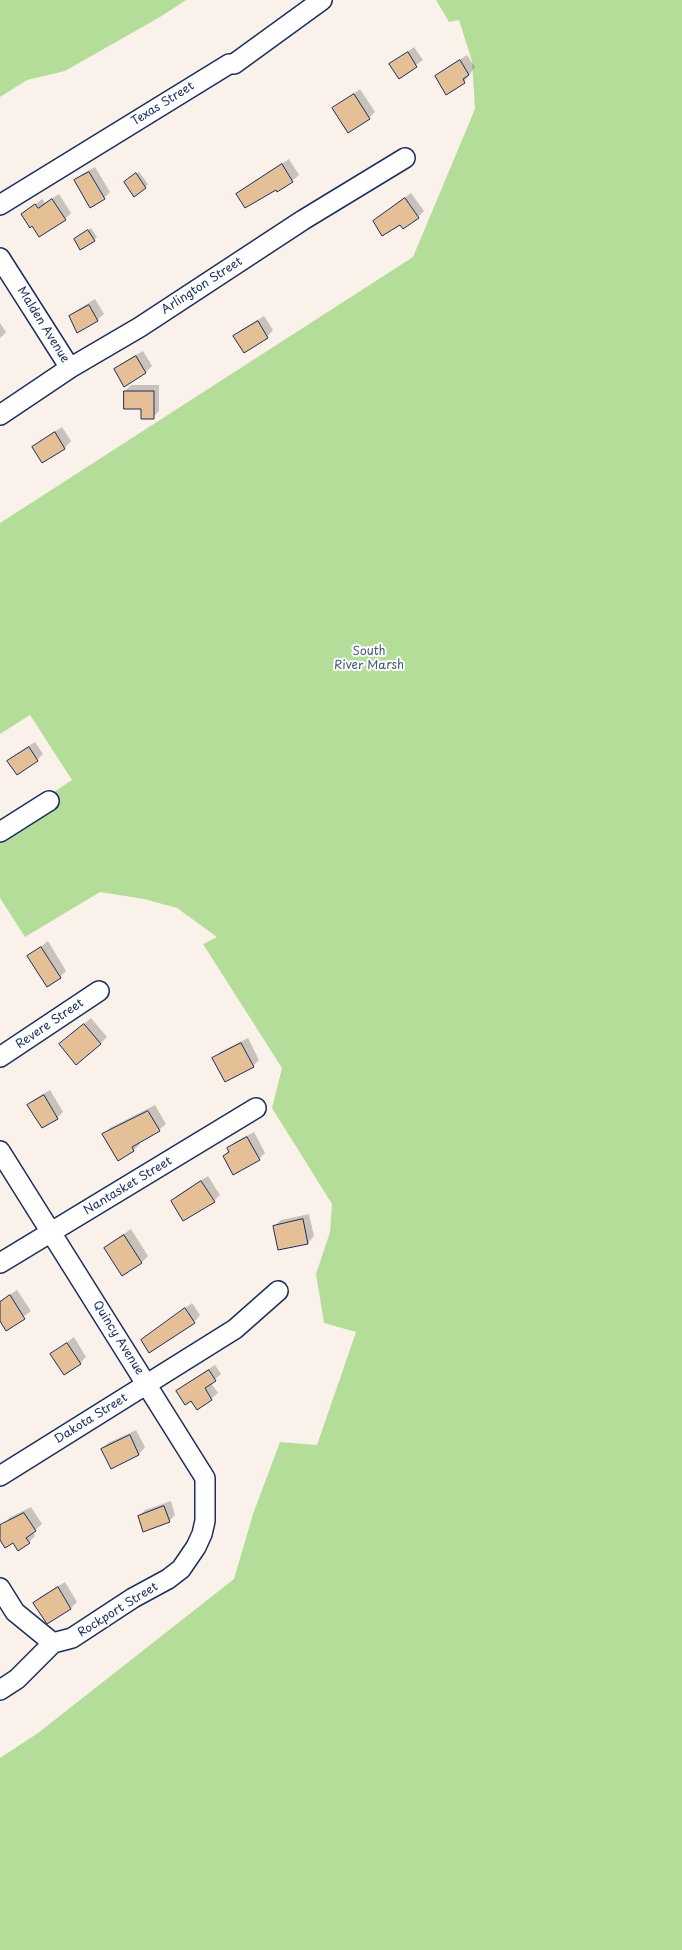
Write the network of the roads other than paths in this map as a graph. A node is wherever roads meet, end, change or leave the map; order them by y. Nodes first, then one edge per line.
1 (322, 0) edge
2 (404, 158) dead end
3 (0, 205) edge
4 (0, 258) edge
5 (70, 368) junction
6 (0, 415) edge
7 (49, 801) dead end
8 (0, 832) edge
9 (99, 991) dead end
10 (0, 1057) edge
11 (256, 1108) dead end
12 (0, 1151) edge
13 (51, 1232) junction
14 (0, 1262) edge
15 (278, 1291) dead end
16 (147, 1385) junction
17 (0, 1476) edge
18 (202, 1535) joint
19 (0, 1588) edge
20 (53, 1643) junction
21 (0, 1690) edge

1 - 3 street, Texas Street
2 - 5 street, Arlington Street
4 - 5 street, Malden Avenue
5 - 6 street, Arlington Street
7 - 8 street
9 - 10 street, Revere Street
11 - 13 street, Nantasket Street
12 - 13 street, Quincy Avenue
13 - 14 street, Nantasket Street
13 - 16 street, Quincy Avenue
15 - 16 street, Dakota Street
16 - 17 street, Dakota Street
16 - 18 street, Quincy Avenue
18 - 20 street, Rockport Street
19 - 20 street
20 - 21 street, Rockport Street

